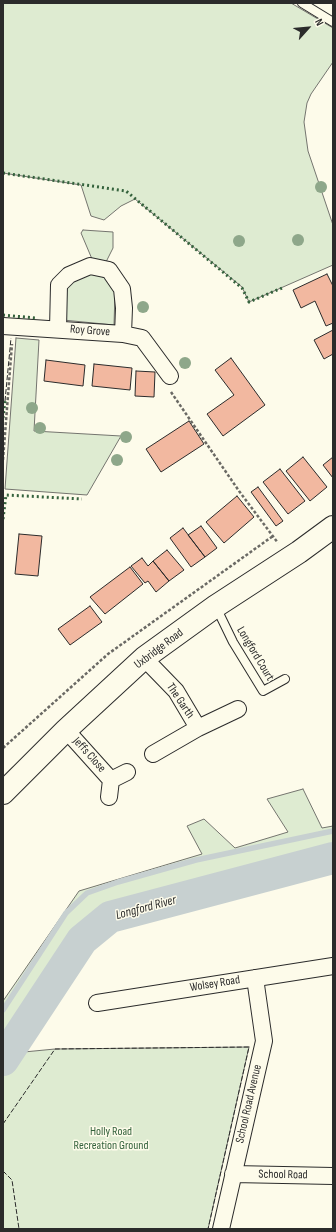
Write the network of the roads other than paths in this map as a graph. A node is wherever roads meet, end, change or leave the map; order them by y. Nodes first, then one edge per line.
1 (302, 3) edge
2 (333, 22) edge
3 (8, 327) edge
4 (58, 329) junction
5 (123, 334) junction
6 (170, 376) road end
7 (333, 527) edge
8 (216, 606) junction
9 (144, 658) junction
10 (285, 679) dead end
11 (238, 709) dead end
12 (198, 728) junction
13 (66, 730) junction
14 (153, 754) dead end
15 (127, 772) dead end
16 (112, 780) junction
17 (3, 793) edge
18 (109, 797) dead end
19 (333, 966) edge
20 (255, 978) junction
21 (97, 1003) dead end
22 (233, 1174) junction
23 (333, 1176) edge
24 (221, 1229) edge

1 - 2 lane
3 - 4 street, Roy Grove
4 - 5 street, Roy Grove
4 - 5 street, Roy Grove
5 - 6 street, Roy Grove
7 - 8 main road, Uxbridge Road
8 - 9 main road, Uxbridge Road
8 - 10 lane, Longford Court
9 - 12 street, The Garth
9 - 13 main road, Uxbridge Road
11 - 12 street, The Garth
12 - 14 street, The Garth
13 - 16 street, Jeffs Close
13 - 17 main road, Uxbridge Road
15 - 16 street, Jeffs Close
16 - 18 street, Jeffs Close
19 - 20 street, Wolsey Road
20 - 21 street, Wolsey Road
20 - 22 street, School Road Avenue
22 - 23 street, School Road
22 - 24 street, School Road Avenue

